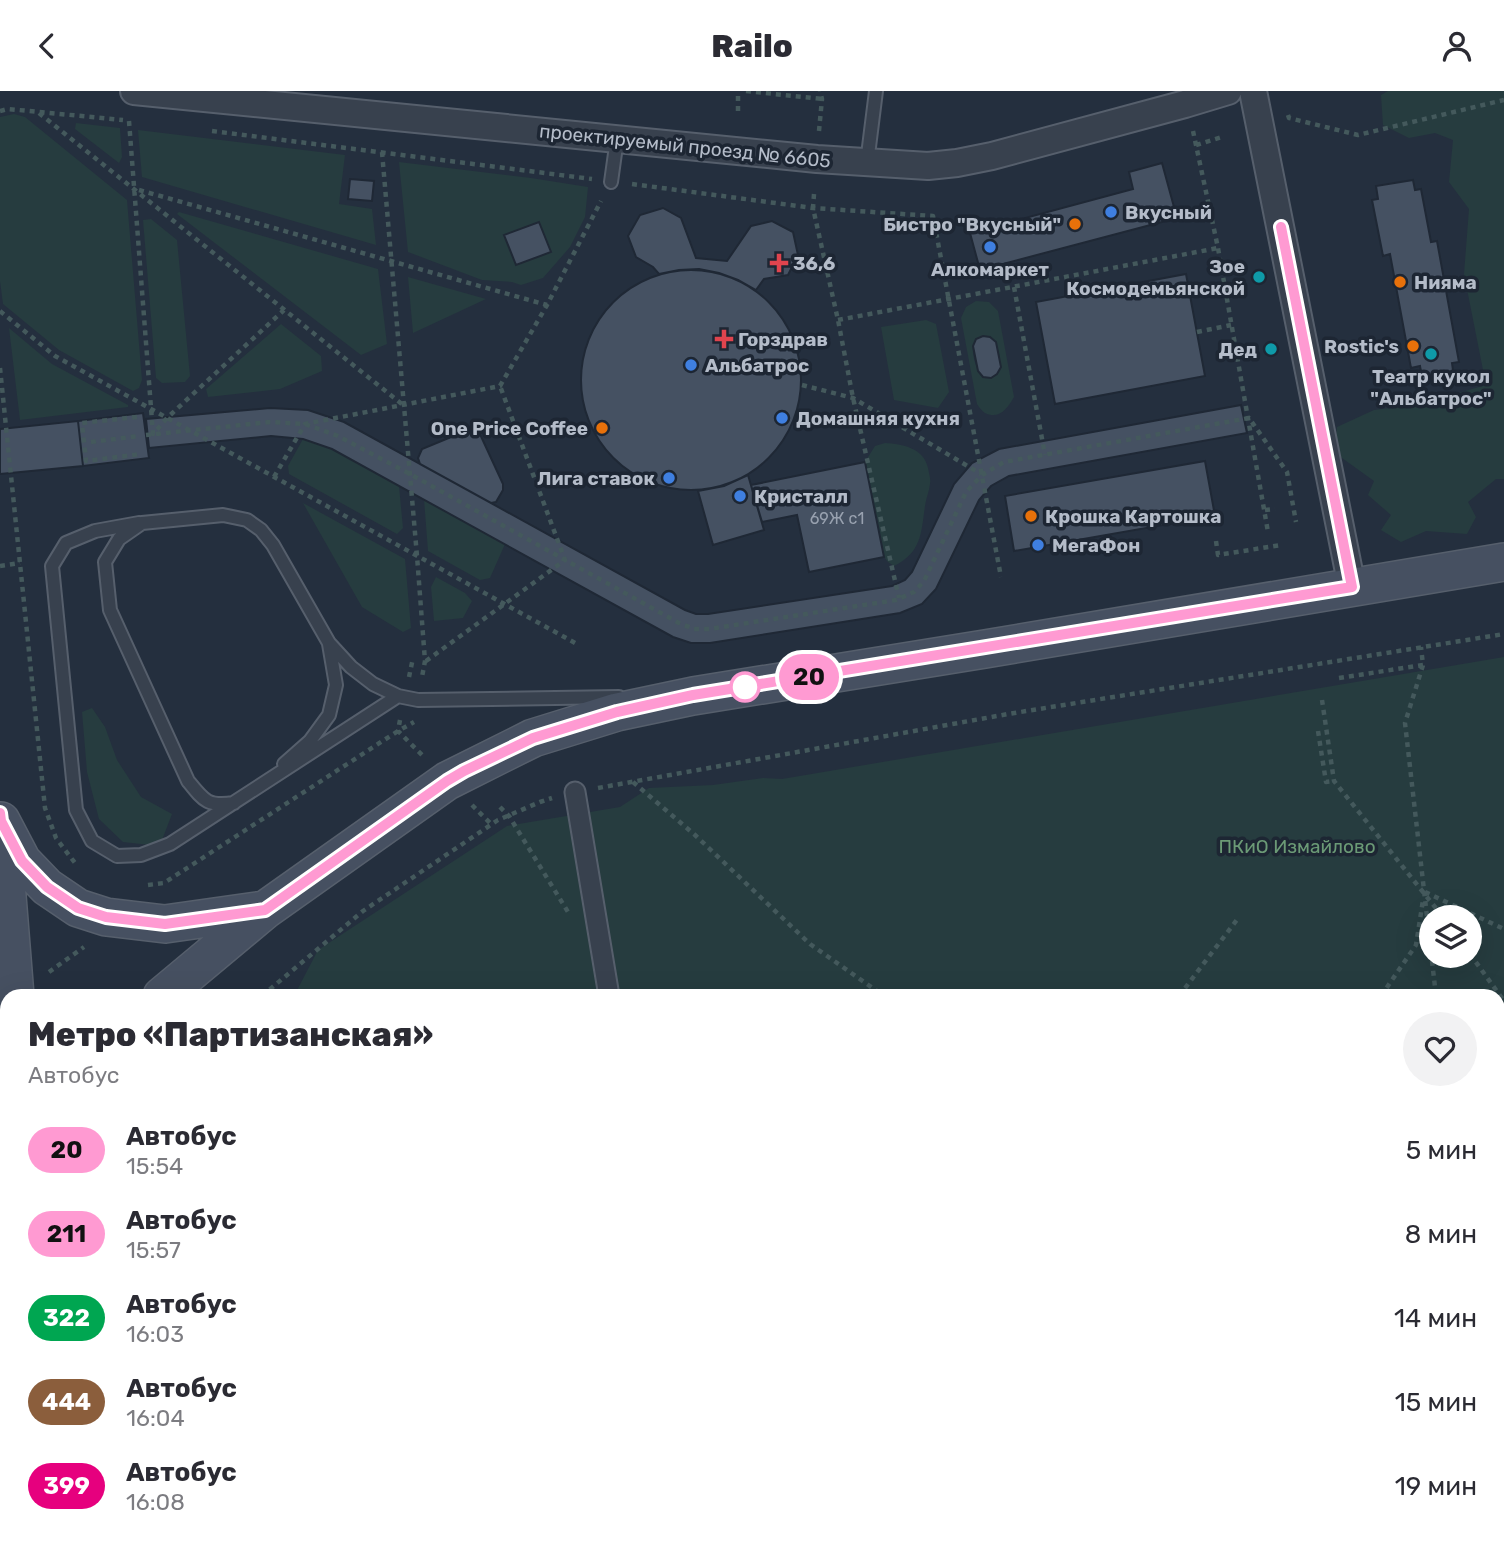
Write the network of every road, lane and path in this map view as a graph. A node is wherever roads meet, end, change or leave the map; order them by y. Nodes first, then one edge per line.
1 (134, 91) edge
2 (738, 91) edge
3 (746, 91) edge
4 (820, 91) edge
5 (876, 91) edge
6 (1228, 91) edge
7 (1253, 91) edge
8 (822, 99) junction
9 (1504, 100) edge
10 (1287, 109) dead end
11 (0, 111) edge
12 (738, 111) dead end
13 (37, 112) junction
14 (1192, 130) dead end
15 (209, 131) dead end
16 (820, 131) dead end
17 (1222, 137) dead end
18 (617, 139) junction
19 (1196, 145) junction
20 (382, 152) junction
21 (867, 163) junction
22 (611, 182) junction
23 (134, 189) junction
24 (814, 194) dead end
25 (813, 208) junction
26 (1218, 248) junction
27 (391, 261) junction
28 (1014, 287) junction
29 (949, 300) junction
30 (547, 305) junction
31 (284, 310) junction
32 (0, 311) edge
33 (838, 320) junction
34 (1231, 325) junction
35 (1197, 332) dead end
36 (0, 368) edge
37 (802, 384) dead end
38 (500, 386) junction
39 (853, 398) junction
40 (404, 405) junction
41 (151, 409) junction
42 (137, 417) dead end
43 (167, 418) junction
44 (1249, 418) junction
45 (305, 424) junction
46 (189, 430) junction
47 (153, 434) junction
48 (146, 435) dead end
49 (139, 436) dead end
50 (91, 442) dead end
51 (141, 454) dead end
52 (1045, 456) junction
53 (410, 474) junction
54 (982, 474) junction
55 (274, 477) junction
56 (1275, 509) dead end
57 (1265, 510) junction
58 (1296, 522) dead end
59 (142, 523) junction
60 (1268, 532) dead end
61 (1216, 541) dead end
62 (1281, 545) dead end
63 (417, 556) junction
64 (565, 560) junction
65 (1504, 562) edge
66 (20, 563) junction
67 (0, 566) edge
68 (1000, 577) dead end
69 (1352, 587) junction
70 (899, 599) junction
71 (504, 604) junction
72 (1504, 634) edge
73 (329, 643) junction
74 (577, 644) dead end
75 (1421, 647) junction
76 (425, 661) junction
77 (1423, 665) junction
78 (1339, 678) dead end
79 (422, 681) dead end
80 (693, 695) junction
81 (398, 696) junction
82 (1322, 700) dead end
83 (415, 722) dead end
84 (1318, 730) dead end
85 (1334, 781) junction
86 (633, 782) junction
87 (258, 787) junction
88 (575, 792) junction
89 (234, 803) junction
90 (500, 807) dead end
91 (45, 808) dead end
92 (0, 813) edge
93 (509, 816) junction
94 (1, 821) edge
95 (141, 886) dead end
96 (1424, 892) junction
97 (1434, 905) edge
98 (265, 910) junction
99 (571, 917) dead end
100 (1239, 917) dead end
101 (1504, 929) edge
102 (88, 944) dead end
103 (1480, 968) edge
104 (29, 986) edge
105 (170, 989) edge
106 (270, 989) edge
107 (608, 989) edge
108 (874, 989) edge
109 (1184, 989) edge
110 (1386, 989) edge
111 (1435, 989) edge
112 (1495, 989) edge

1 - 18 street, проектируемый проезд № 6605
2 - 12 path
3 - 8 path
4 - 8 path
5 - 21 lane
6 - 21 street, проектируемый проезд № 6605
7 - 69 street
8 - 16 path
9 - 10 path
11 - 13 path
13 - 23 path
13 - 23 path
14 - 19 path
15 - 20 path
17 - 19 path
18 - 21 street, проектируемый проезд № 6605
18 - 22 lane
19 - 26 path
20 - 22 path
20 - 27 path
22 - 25 path
22 - 30 path
23 - 27 path
23 - 31 path
23 - 41 path
24 - 25 path
25 - 29 path
25 - 33 path
26 - 28 path
26 - 34 path
27 - 30 path
27 - 40 path
28 - 29 path
28 - 52 path
29 - 33 path
29 - 54 path
30 - 38 path
31 - 40 path
31 - 43 path
32 - 41 path
33 - 39 path
34 - 35 path
34 - 44 path
36 - 66 path
37 - 39 path
38 - 40 path
38 - 64 path
39 - 54 path
39 - 70 path
40 - 45 path
40 - 53 path
41 - 43 path
41 - 47 path
42 - 51 path
43 - 46 path
43 - 47 path
44 - 52 path
44 - 57 path
44 - 58 path
45 - 46 path
45 - 53 path
45 - 55 path
46 - 47 path
46 - 55 path
47 - 48 path
49 - 50 path
52 - 54 path
53 - 63 path
53 - 64 path
54 - 68 path
54 - 70 path
55 - 63 path
56 - 57 path
57 - 60 path
59 - 73 lane
59 - 89 lane
59 - 89 lane
61 - 62 path
63 - 71 path
63 - 76 path
64 - 70 path
64 - 71 path
65 - 69 main road
66 - 67 path
66 - 91 path
69 - 80 main road
71 - 74 path
71 - 76 path
72 - 75 path
73 - 81 lane
73 - 87 lane
75 - 77 path
75 - 86 path
76 - 79 path
77 - 78 path
77 - 96 path
80 - 81 lane
80 - 98 main road
81 - 87 lane
82 - 85 path
83 - 95 path
84 - 85 path
85 - 96 path
86 - 88 path
86 - 108 path
87 - 89 lane
88 - 93 path
88 - 107 street
90 - 93 path
92 - 94 main road
93 - 99 path
93 - 106 path
94 - 98 main road
94 - 104 main road
96 - 97 path
96 - 101 path
96 - 110 path
96 - 111 path
98 - 105 main road
100 - 109 path
102 - 104 path
103 - 112 path

